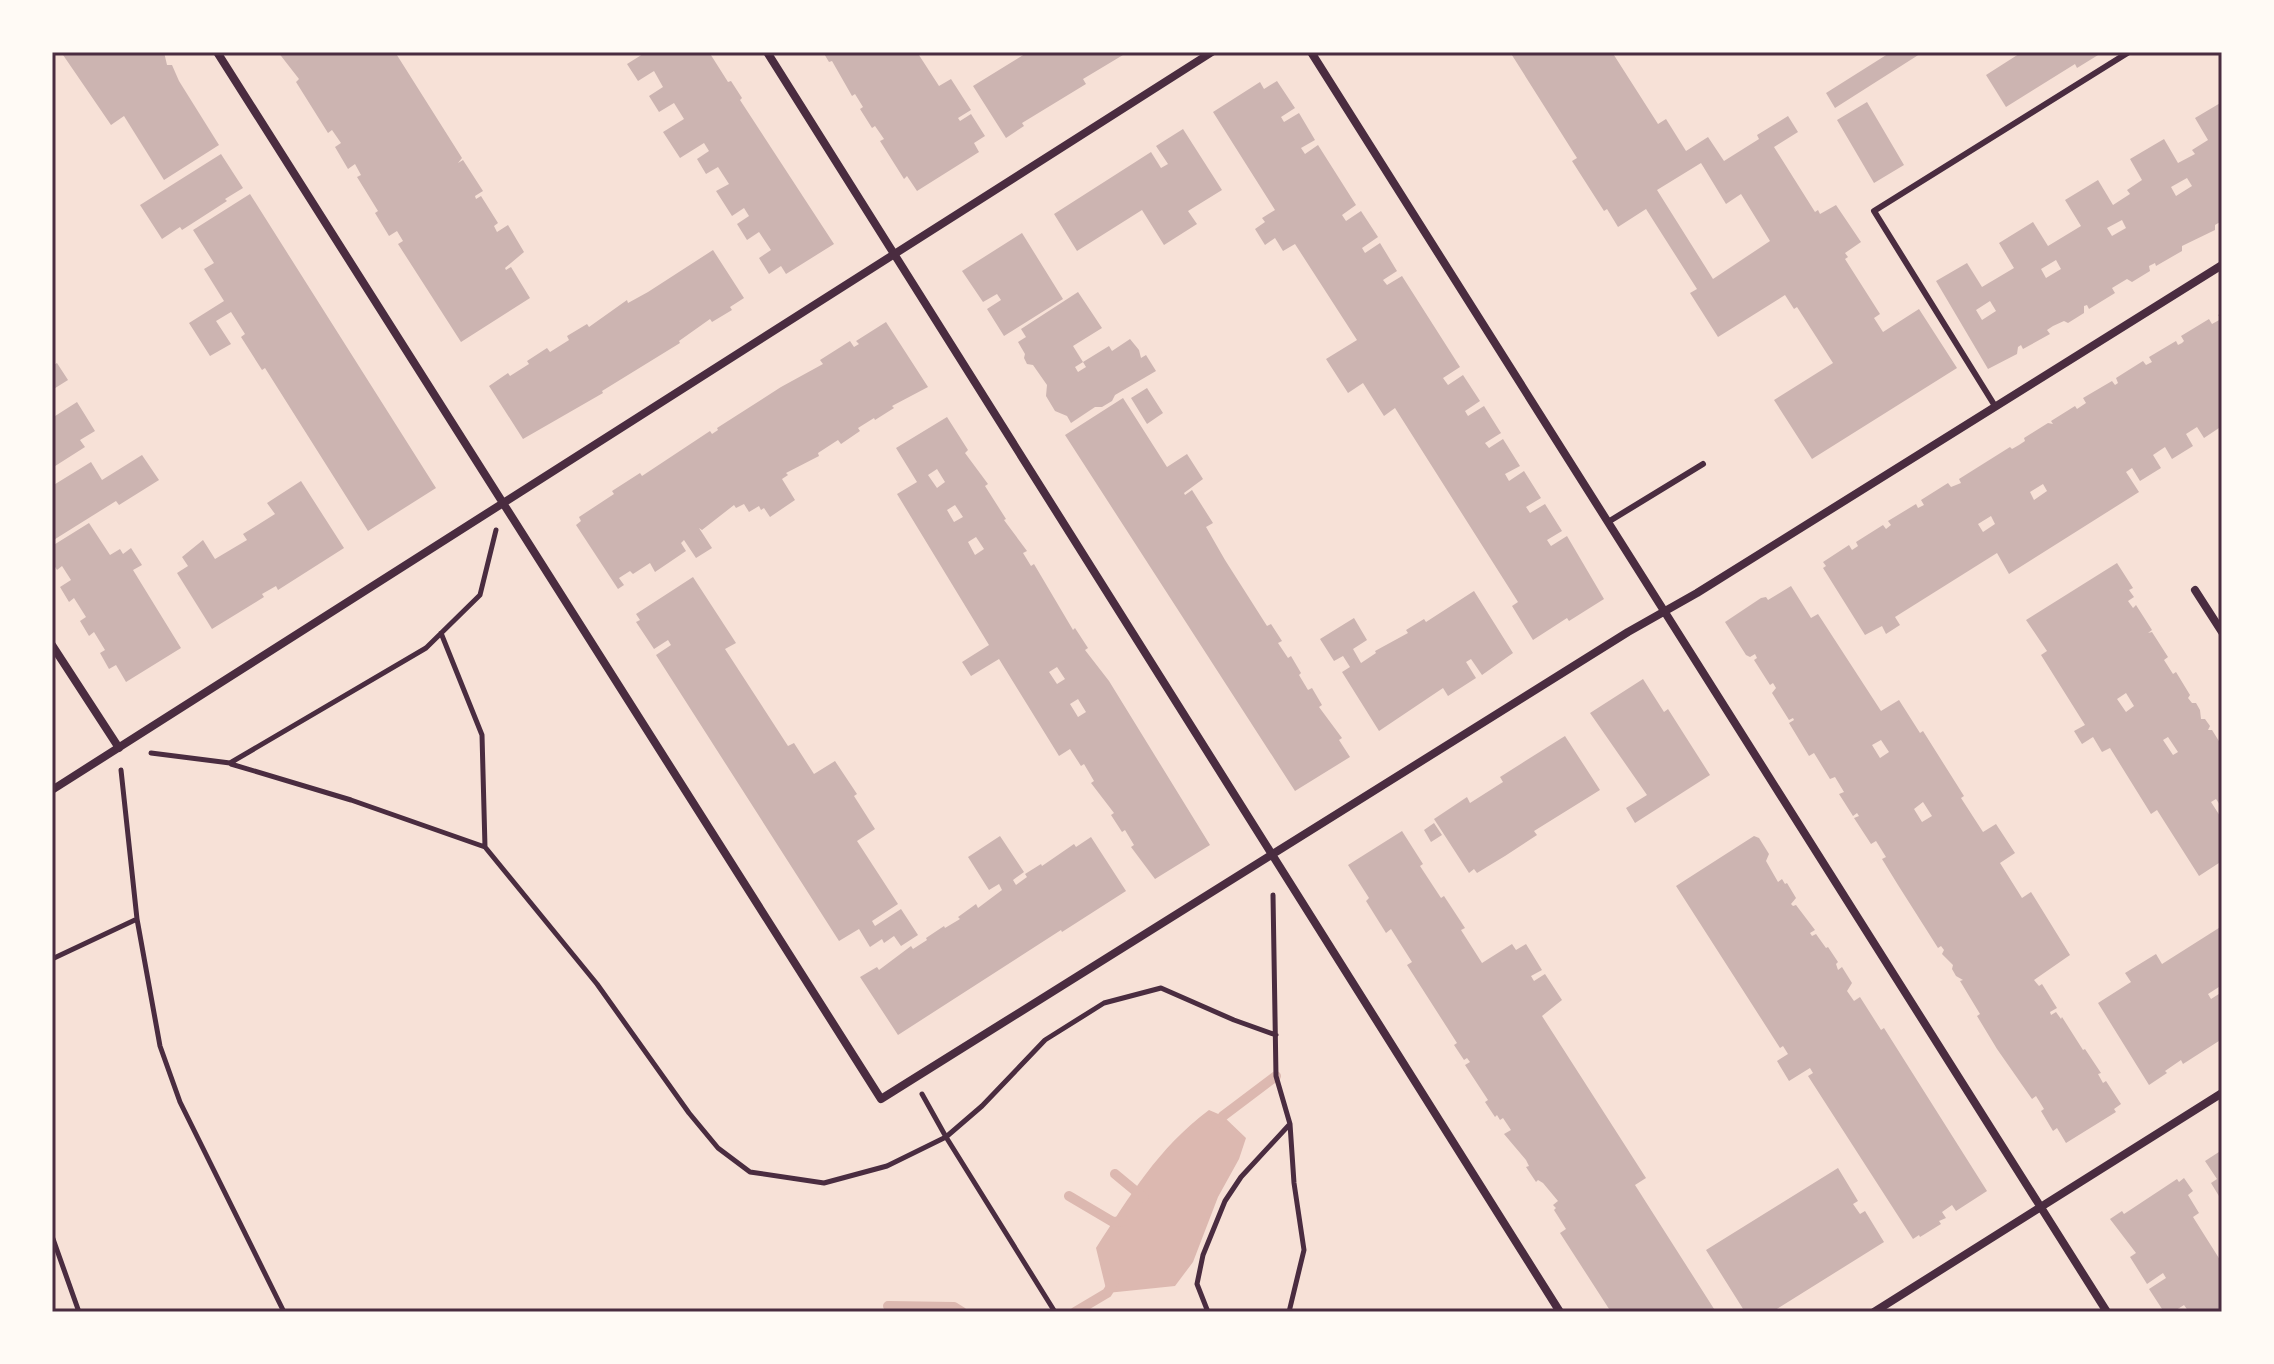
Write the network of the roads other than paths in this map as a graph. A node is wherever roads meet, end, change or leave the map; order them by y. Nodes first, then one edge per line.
1 (217, 52) edge
2 (767, 52) edge
3 (1212, 52) edge
4 (1311, 52) edge
5 (2129, 52) edge
6 (894, 253) junction
7 (2222, 265) edge
8 (1995, 406) junction
9 (1703, 464) dead end
10 (504, 502) junction
11 (1608, 522) junction
12 (2195, 590) dead end
13 (1664, 612) junction
14 (2222, 632) edge
15 (52, 645) edge
16 (119, 748) junction
17 (52, 790) edge
18 (1272, 854) junction
19 (2222, 1093) edge
20 (2041, 1208) junction
21 (1560, 1312) edge
22 (1874, 1312) edge
23 (2107, 1312) edge

1 - 10 street
2 - 6 street
3 - 6 street
4 - 11 street
5 - 8 lane
6 - 10 street
6 - 18 street
7 - 8 street
8 - 13 street
9 - 11 lane
10 - 16 street
10 - 18 street
11 - 13 street
12 - 14 street
13 - 18 street
13 - 20 street
15 - 16 street
16 - 17 street
18 - 21 street
19 - 20 street
20 - 22 street
20 - 23 street

